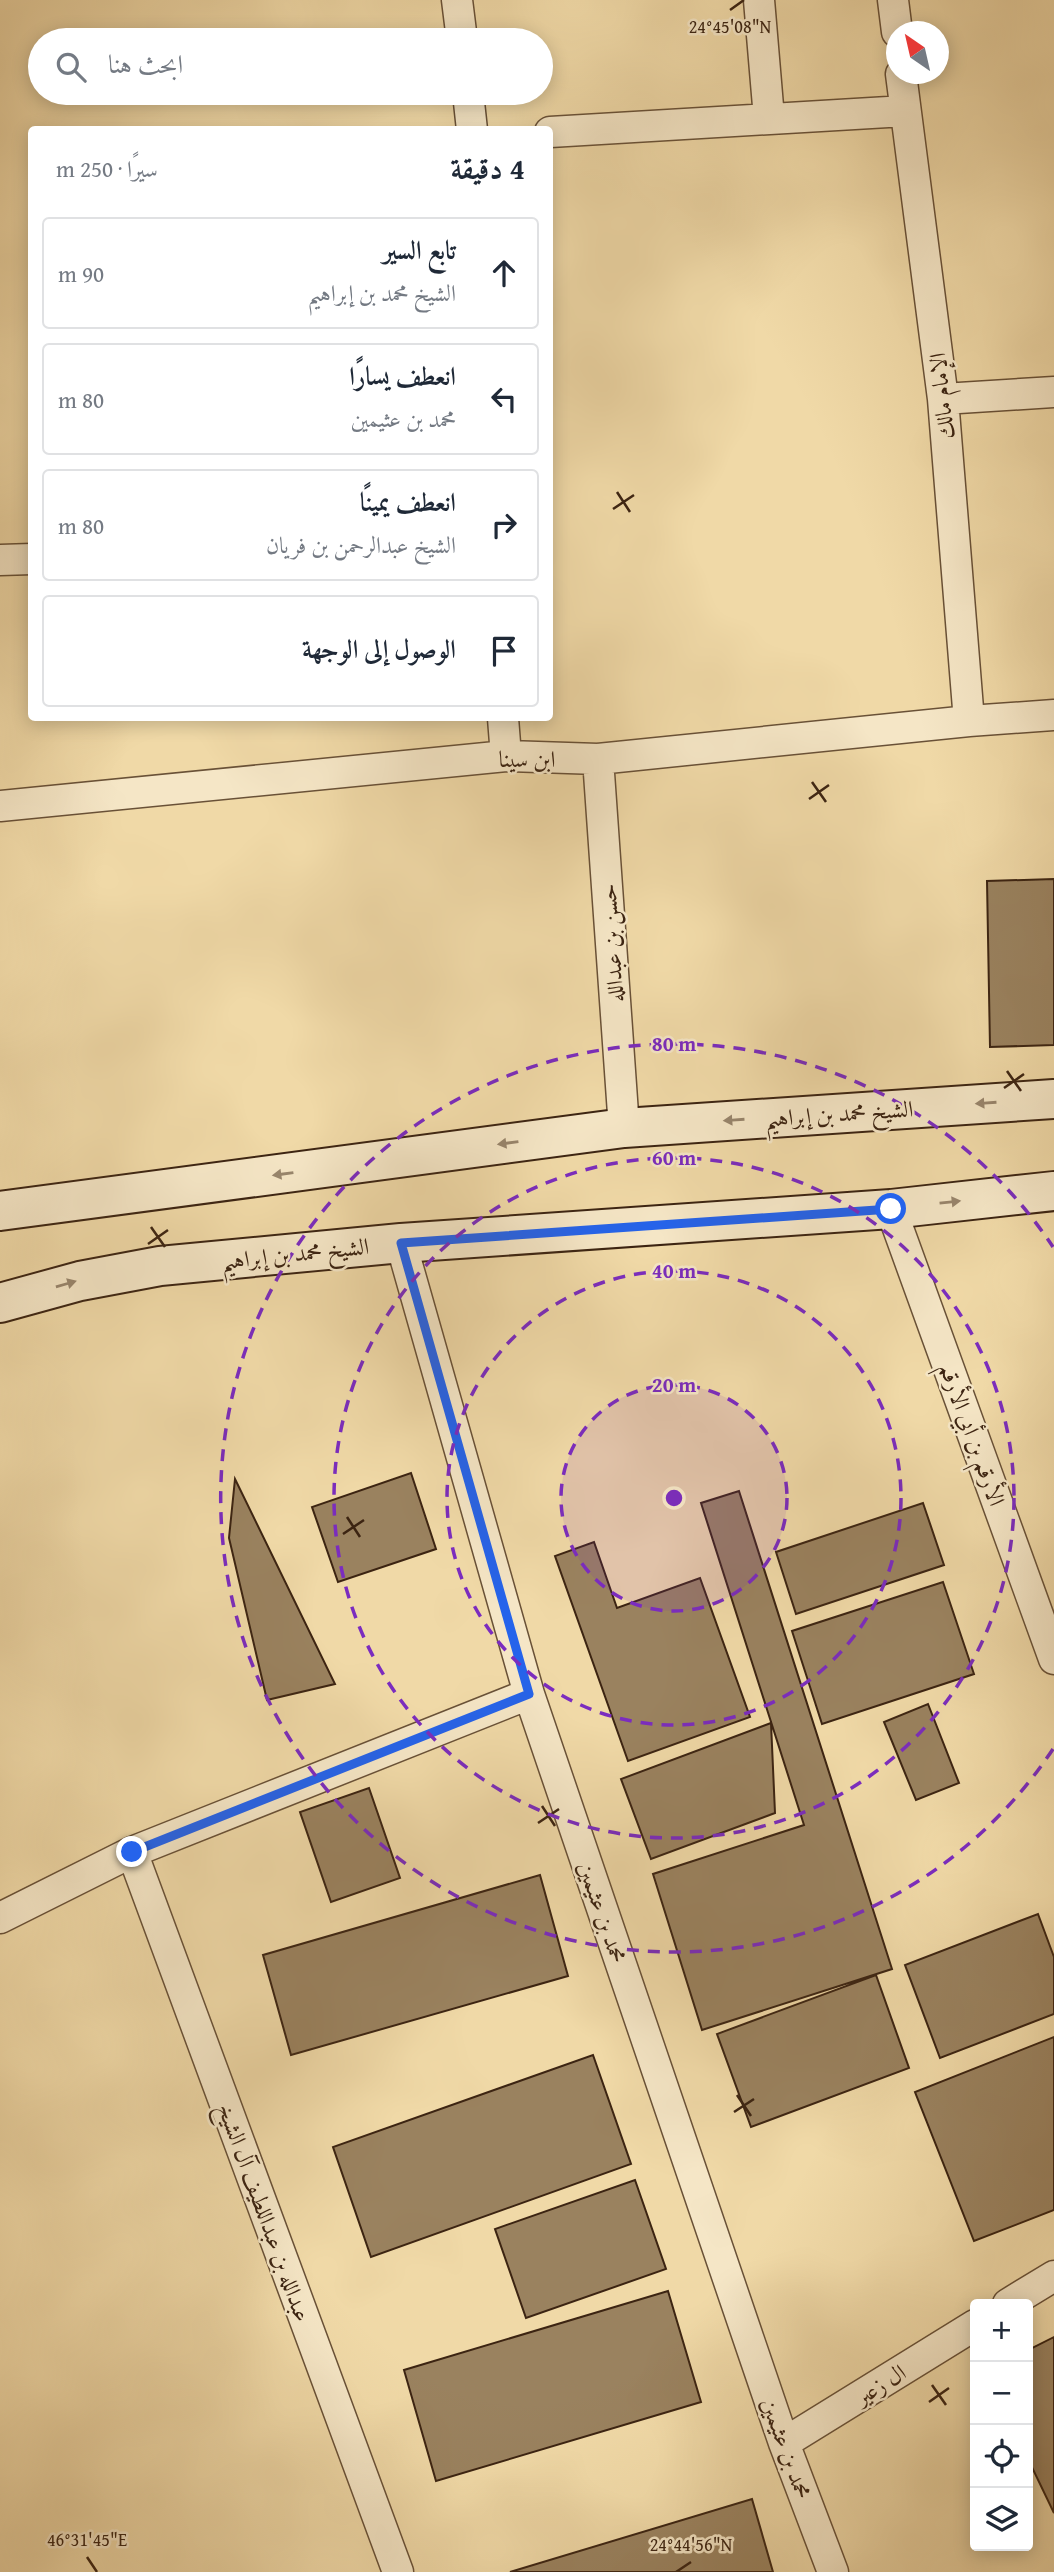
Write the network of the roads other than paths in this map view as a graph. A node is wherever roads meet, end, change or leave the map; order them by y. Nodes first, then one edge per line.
1 (457, 0) edge
2 (759, 0) edge
3 (893, 0) edge
4 (896, 21) edge
5 (460, 28) edge
6 (902, 84) edge
7 (469, 105) edge
8 (905, 111) junction
9 (769, 118) junction
10 (472, 126) edge
11 (553, 132) edge
12 (1054, 392) edge
13 (943, 399) junction
14 (28, 559) edge
15 (0, 560) edge
16 (1054, 715) edge
17 (503, 721) edge
18 (969, 721) junction
19 (506, 756) junction
20 (598, 759) junction
21 (0, 806) edge
22 (1054, 1098) edge
23 (624, 1128) junction
24 (1054, 1191) edge
25 (891, 1209) junction
26 (0, 1211) edge
27 (401, 1243) junction
28 (0, 1303) edge
29 (1049, 1629) edge
30 (1054, 1659) edge
31 (529, 1694) junction
32 (132, 1852) junction
33 (0, 1917) edge
34 (1054, 2276) edge
35 (1016, 2299) edge
36 (970, 2328) edge
37 (784, 2444) junction
38 (398, 2572) edge
39 (833, 2572) edge

1 - 5 street
2 - 9 street
3 - 4 street
6 - 8 street, الإمام مالك
7 - 10 street
8 - 9 street
8 - 13 street, الإمام مالك
9 - 11 street
12 - 13 street
13 - 18 street, الإمام مالك
14 - 15 street
16 - 18 street, ابن سينا
17 - 19 street
18 - 20 street, ابن سينا
19 - 20 street, ابن سينا
19 - 21 street, ابن سينا
20 - 23 street, حسن بن عبدالله
22 -> 23 street, الشيخ محمد بن إبراهيم
23 -> 26 street, الشيخ محمد بن إبراهيم
25 -> 24 street, الشيخ محمد بن إبراهيم
25 - 27 street, الشيخ محمد بن إبراهيم
25 - 29 street, الأرقم بن أبي الأرقم
28 -> 27 street, الشيخ محمد بن إبراهيم
27 - 31 street, محمد بن عثيمين
29 - 30 street, الأرقم بن أبي الأرقم
31 - 32 street
31 - 37 street, محمد بن عثيمين
32 - 33 street
32 - 38 street, عبدالله بن عبداللطيف آل الشيخ
34 - 35 street
36 - 37 street, ال زعير
37 - 39 street, محمد بن عثيمين

